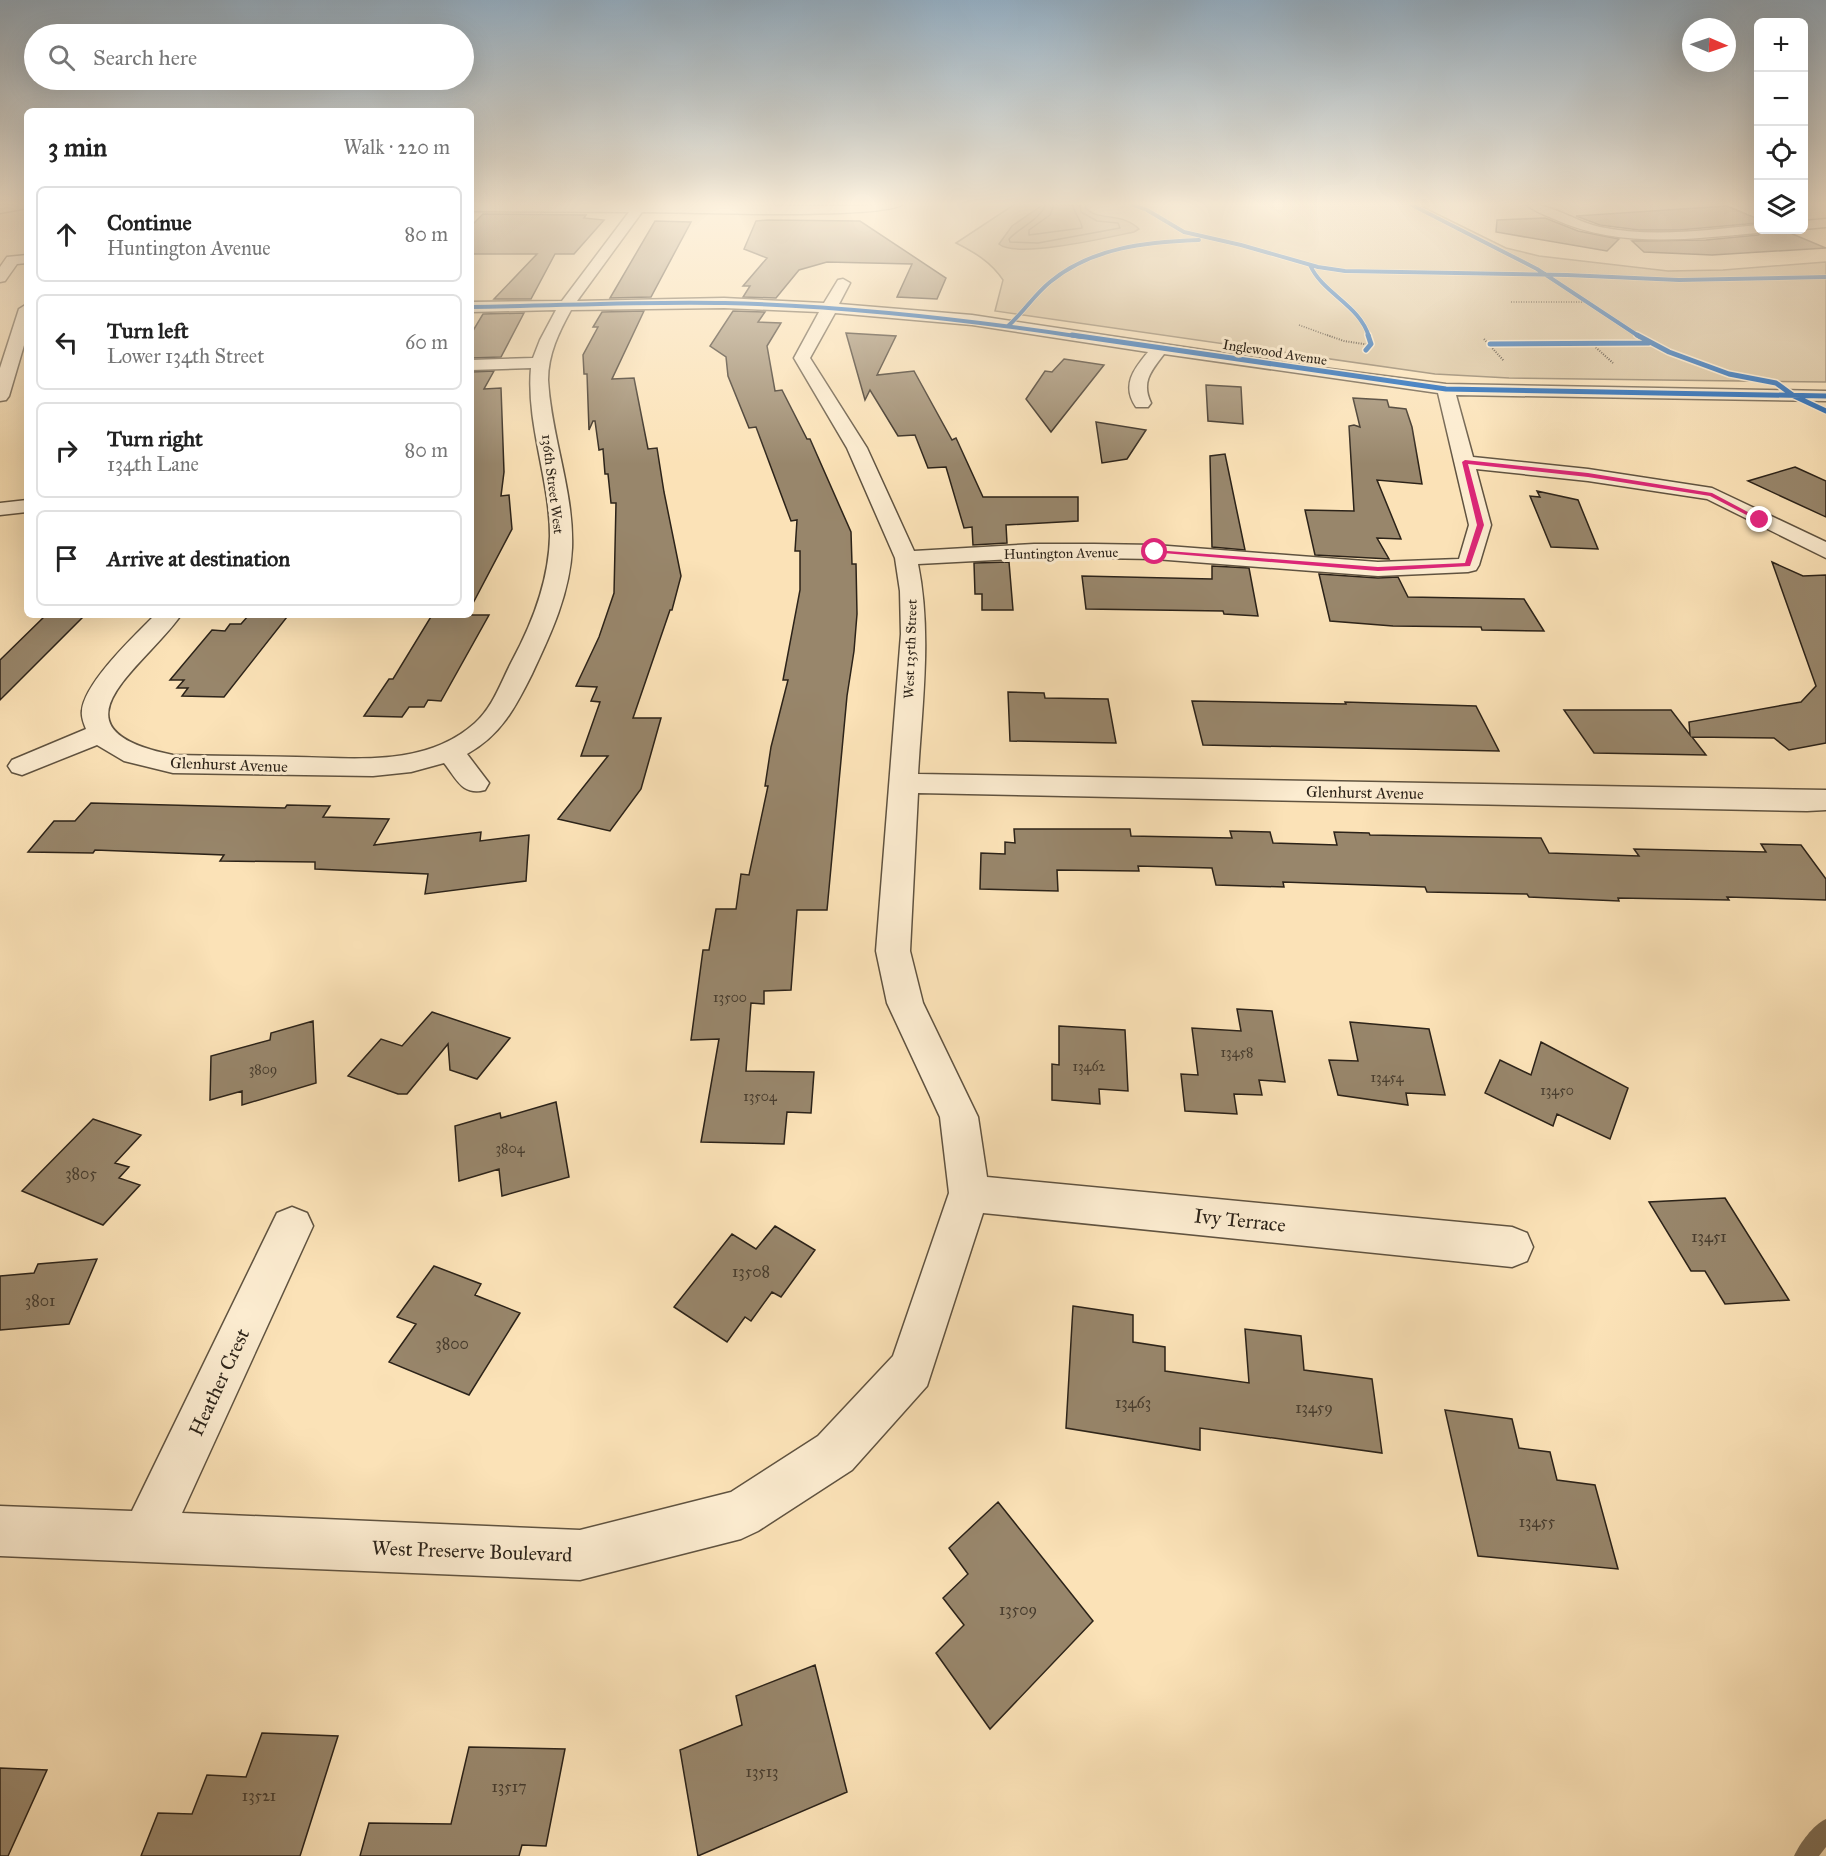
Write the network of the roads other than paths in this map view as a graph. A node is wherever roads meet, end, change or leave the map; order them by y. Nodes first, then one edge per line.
1 (578, 291) edge
2 (839, 291) edge
3 (568, 304) junction
4 (474, 307) edge
5 (828, 307) junction
6 (24, 330) edge
7 (1160, 348) junction
8 (540, 363) junction
9 (474, 365) edge
10 (1446, 389) junction
11 (0, 396) edge
12 (1826, 396) edge
13 (1142, 403) dead end
14 (1465, 462) junction
15 (24, 506) edge
16 (0, 509) edge
17 (1826, 551) edge
18 (906, 558) junction
19 (166, 618) edge
20 (101, 733) junction
21 (450, 752) junction
22 (22, 766) dead end
23 (475, 783) dead end
24 (903, 783) junction
25 (1826, 800) edge
26 (893, 951) joint
27 (969, 1193) junction
28 (292, 1226) dead end
29 (1512, 1247) dead end
30 (0, 1531) edge
31 (146, 1538) junction

1 - 3 street, 136th Street West
2 - 5 street
3 - 4 street, Inglewood Avenue
3 - 5 street, Inglewood Avenue
3 - 8 street, 136th Street West
5 - 7 street, Inglewood Avenue
5 - 18 street, West 135th Street
6 - 11 street
7 - 10 street, Inglewood Avenue
7 - 13 street
8 - 9 street
8 - 21 street, 136th Street West
10 - 12 street, Inglewood Avenue
10 - 14 street
14 - 17 street
14 - 18 street, Huntington Avenue
15 - 16 street
18 - 24 street, West 135th Street
19 - 20 street
20 - 21 street, Glenhurst Avenue
20 - 22 street
21 - 23 street
24 - 25 street, Glenhurst Avenue
24 - 26 street, West 135th Street
26 - 27 street, West Preserve Boulevard
27 - 29 street, Ivy Terrace
27 - 31 street, West Preserve Boulevard
28 - 31 street, Heather Crest
30 - 31 street, West Preserve Boulevard

